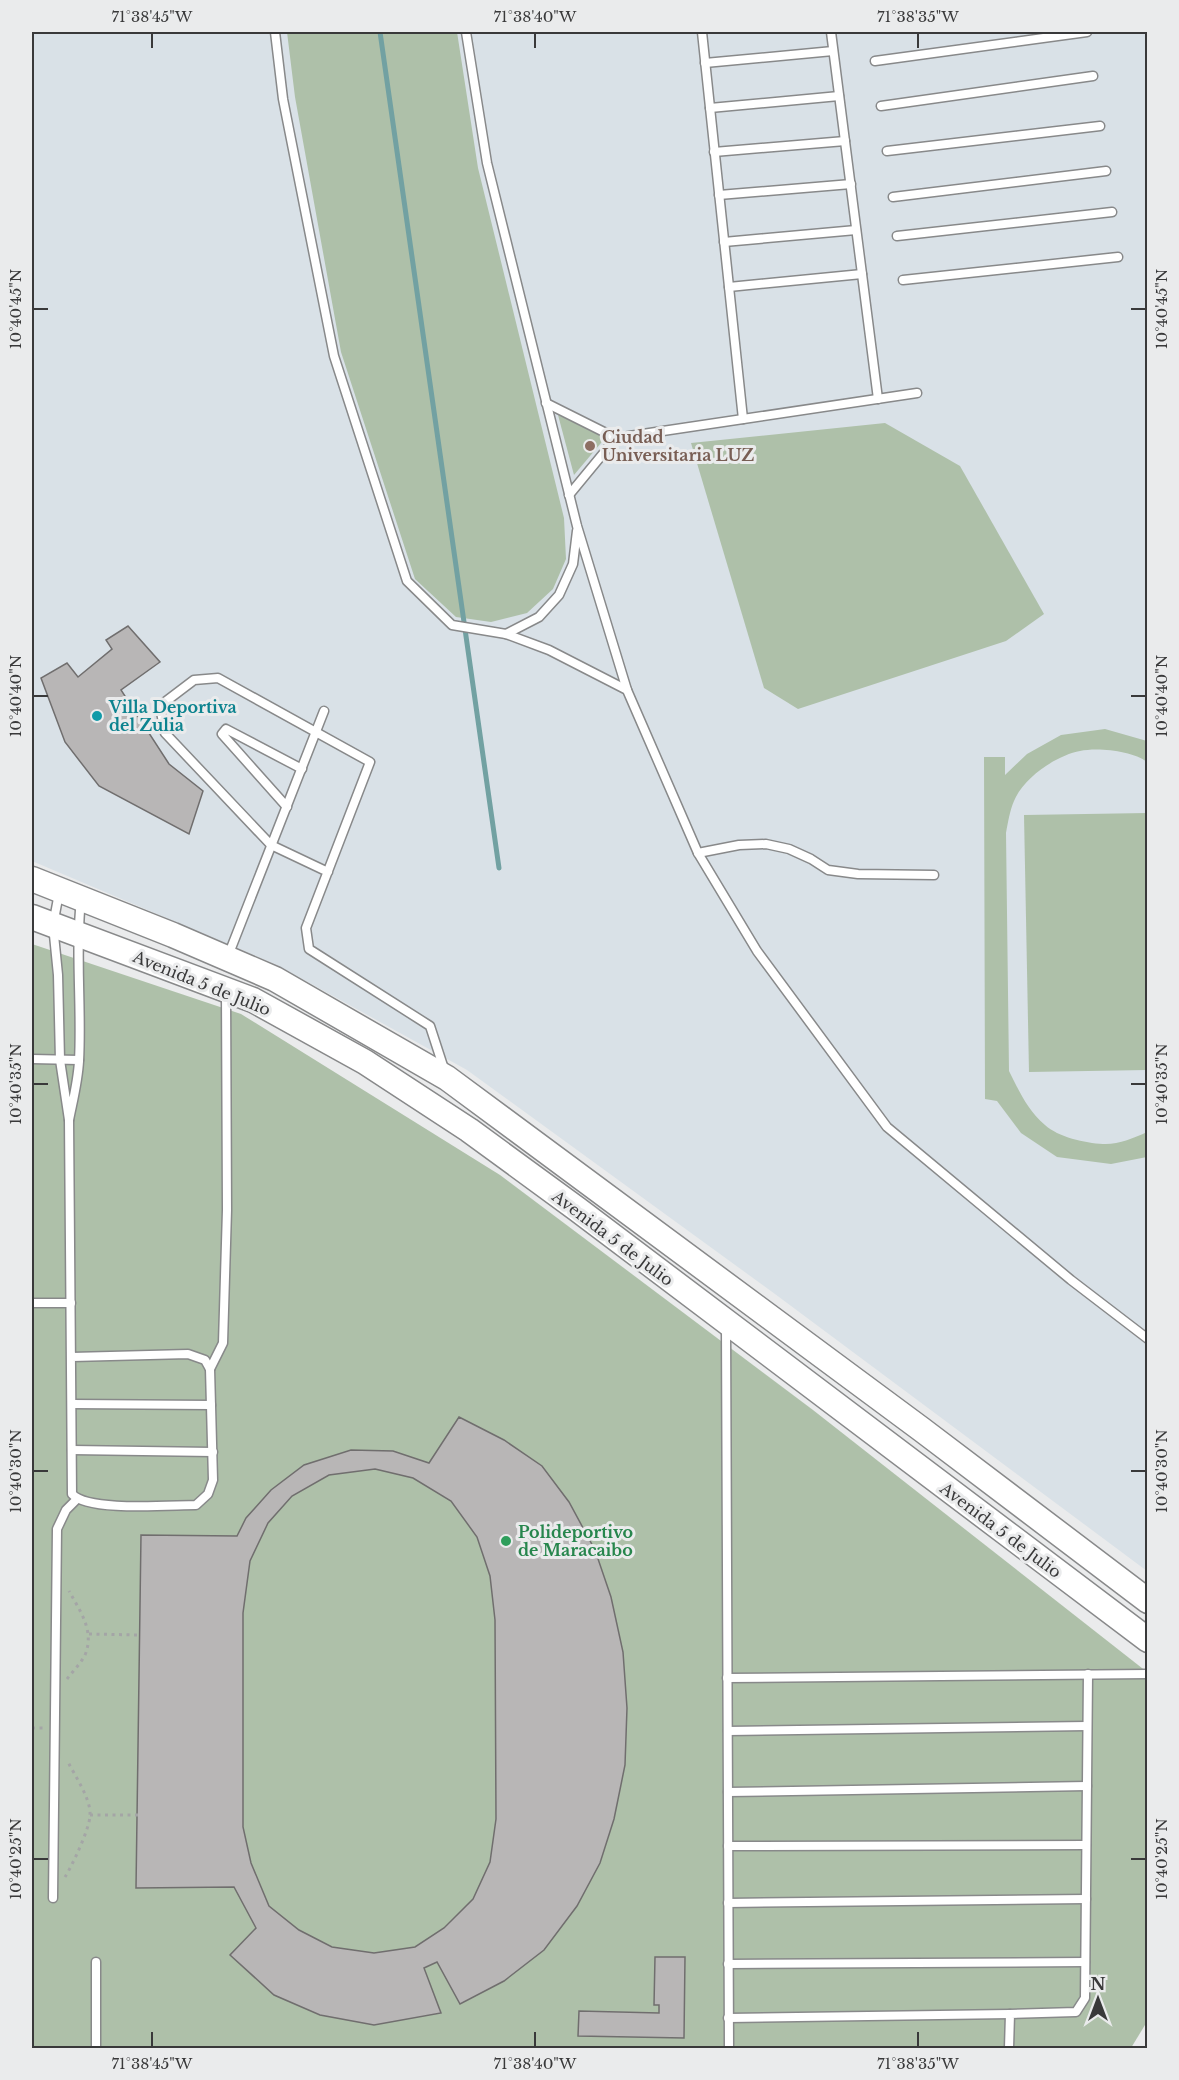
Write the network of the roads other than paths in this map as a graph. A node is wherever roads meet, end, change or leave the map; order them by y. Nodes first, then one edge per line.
1 (275, 32) edge
2 (466, 32) edge
3 (702, 32) edge
4 (831, 32) edge
5 (1087, 32) edge
6 (833, 51) junction
7 (875, 61) dead end
8 (705, 63) junction
9 (1093, 76) dead end
10 (839, 96) junction
11 (881, 106) dead end
12 (710, 108) junction
13 (1100, 126) dead end
14 (845, 141) junction
15 (887, 151) dead end
16 (714, 152) junction
17 (1106, 171) dead end
18 (850, 184) junction
19 (719, 195) junction
20 (892, 197) dead end
21 (1112, 212) dead end
22 (856, 230) junction
23 (897, 236) dead end
24 (724, 242) junction
25 (1118, 257) dead end
26 (862, 274) junction
27 (903, 280) dead end
28 (729, 287) junction
29 (917, 393) dead end
30 (878, 399) junction
31 (546, 403) junction
32 (743, 419) junction
33 (616, 438) junction
34 (569, 495) junction
35 (577, 526) junction
36 (506, 634) junction
37 (627, 690) junction
38 (324, 711) dead end
39 (317, 732) junction
40 (302, 769) junction
41 (286, 807) junction
42 (271, 845) junction
43 (698, 853) junction
44 (328, 872) junction
45 (934, 875) dead end
46 (32, 879) edge
47 (71, 894) junction
48 (42, 921) edge
49 (77, 934) junction
50 (227, 958) junction
51 (226, 990) junction
52 (32, 1059) edge
53 (60, 1060) junction
54 (79, 1060) junction
55 (447, 1078) junction
56 (69, 1120) junction
57 (748, 1300) junction
58 (32, 1303) edge
59 (71, 1303) junction
60 (726, 1324) junction
61 (1148, 1339) edge
62 (72, 1357) junction
63 (210, 1369) junction
64 (72, 1404) junction
65 (212, 1405) junction
66 (72, 1450) junction
67 (213, 1452) junction
68 (76, 1499) junction
69 (1148, 1601) edge
70 (1148, 1640) edge
71 (1088, 1674) junction
72 (1148, 1674) edge
73 (728, 1678) junction
74 (1087, 1726) junction
75 (728, 1731) junction
76 (1087, 1786) junction
77 (728, 1792) junction
78 (728, 1845) junction
79 (1086, 1845) junction
80 (52, 1898) road end
81 (1086, 1899) junction
82 (728, 1903) junction
83 (96, 1962) dead end
84 (1085, 1962) junction
85 (728, 1964) junction
86 (1010, 2014) junction
87 (728, 2018) junction
88 (96, 2049) edge
89 (729, 2049) edge
90 (1009, 2049) edge

1 - 36 lane
2 - 31 lane
3 - 8 lane
4 - 6 lane
5 - 7 lane
6 - 8 lane
6 - 10 lane
8 - 12 lane
9 - 11 lane
10 - 12 lane
10 - 14 lane
12 - 16 lane
13 - 15 lane
14 - 16 lane
14 - 18 lane
16 - 19 lane
17 - 20 lane
18 - 19 lane
18 - 22 lane
19 - 24 lane
21 - 23 lane
22 - 24 lane
22 - 26 lane
24 - 28 lane
25 - 27 lane
26 - 28 lane
26 - 30 lane
28 - 32 lane
29 - 30 lane
30 - 32 lane
31 - 33 lane
31 - 34 lane
32 - 33 lane
33 - 34 lane
34 - 35 lane
35 - 36 lane
35 - 37 lane
36 - 37 lane
37 - 43 lane
38 - 39 lane
39 - 40 lane
39 - 42 lane
39 - 44 lane
40 - 41 lane
40 - 41 lane
41 - 42 lane
42 - 44 lane
42 - 50 lane
43 - 45 lane
43 - 61 lane
44 - 55 lane
46 - 47 main road, Avenida 5 de Julio
47 - 48 lane
47 - 49 lane
47 - 50 main road, Avenida 5 de Julio
48 - 49 main road, Avenida 5 de Julio
48 - 53 lane
49 - 51 main road, Avenida 5 de Julio
49 - 54 lane
50 - 55 main road, Avenida 5 de Julio
51 - 60 main road, Avenida 5 de Julio
51 - 63 lane
52 - 53 lane
53 - 54 lane
53 - 56 lane
54 - 56 lane
55 - 57 main road, Avenida 5 de Julio
56 - 59 lane
57 - 60 main road
57 - 69 main road, Avenida 5 de Julio
58 - 59 lane
59 - 62 lane
60 - 70 main road, Avenida 5 de Julio
60 - 73 lane
62 - 63 lane
62 - 64 lane
63 - 65 lane
64 - 65 lane
64 - 66 lane
65 - 67 lane
66 - 67 lane
66 - 68 lane
67 - 68 lane
68 - 80 lane
71 - 72 lane
71 - 73 lane
71 - 74 lane
73 - 75 lane
74 - 75 lane
74 - 76 lane
75 - 77 lane
76 - 77 lane
76 - 79 lane
77 - 78 lane
78 - 79 lane
78 - 82 lane
79 - 81 lane
81 - 82 lane
81 - 84 lane
82 - 85 lane
83 - 88 lane
84 - 85 lane
84 - 86 lane
85 - 87 lane
86 - 87 lane
86 - 90 lane
87 - 89 lane

